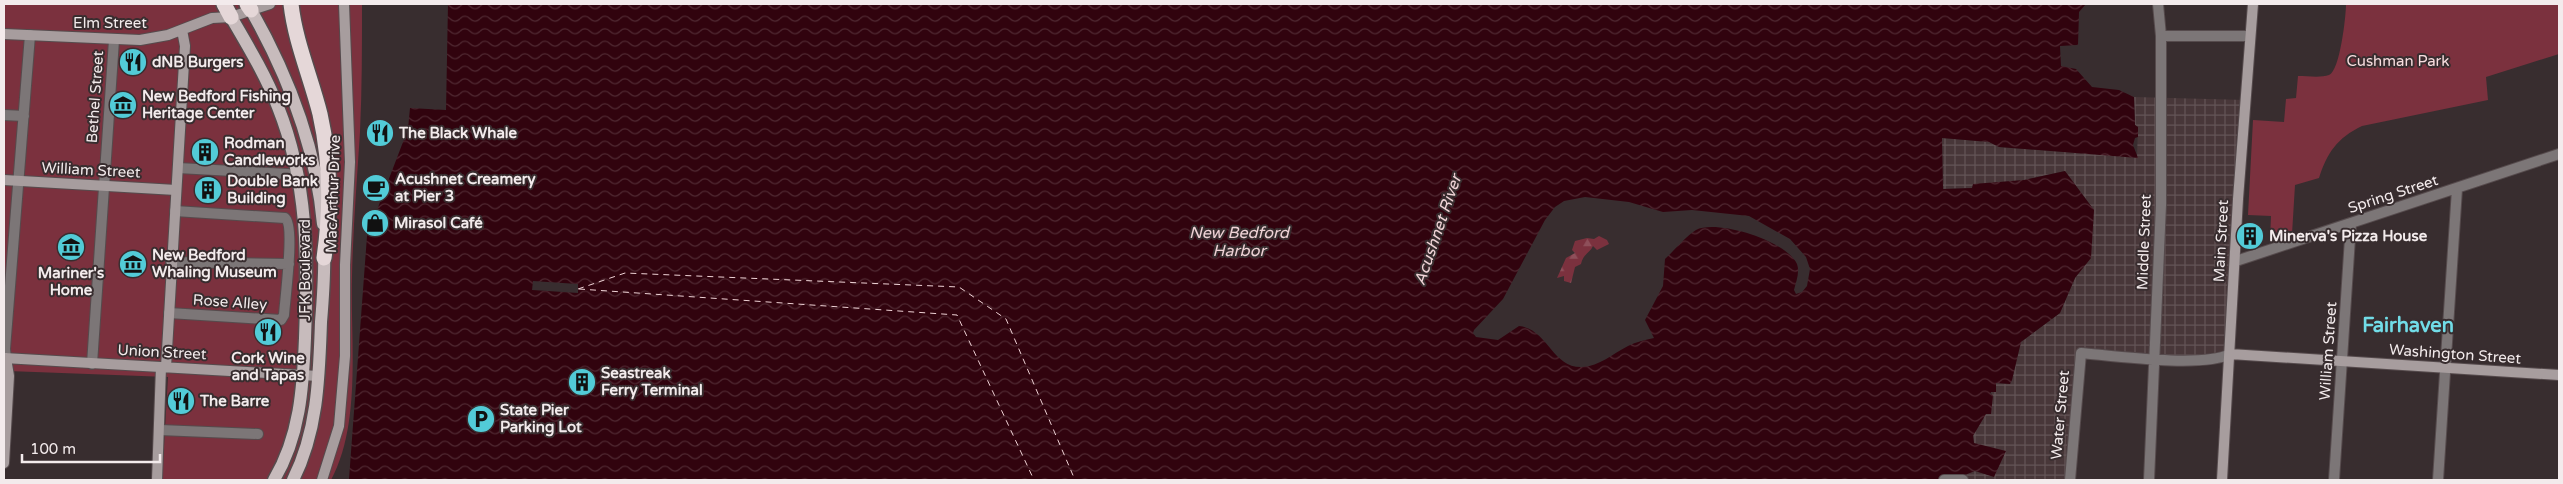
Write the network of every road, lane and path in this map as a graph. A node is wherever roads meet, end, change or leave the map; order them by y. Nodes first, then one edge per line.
1 (270, 4) edge
2 (344, 4) edge
3 (2158, 4) edge
4 (2253, 4) edge
5 (249, 7) edge
6 (291, 8) edge
7 (228, 10) edge
8 (182, 30) junction
9 (4, 34) edge
10 (30, 35) junction
11 (2161, 36) junction
12 (2250, 36) junction
13 (114, 40) junction
14 (4, 115) edge
15 (24, 116) junction
16 (2559, 154) edge
17 (178, 168) junction
18 (288, 174) dead end
19 (4, 180) edge
20 (18, 181) junction
21 (104, 186) junction
22 (2457, 189) junction
23 (176, 190) junction
24 (175, 211) junction
25 (2351, 224) junction
26 (324, 258) junction
27 (2236, 261) junction
28 (171, 262) junction
29 (288, 264) junction
30 (6, 290) edge
31 (169, 313) junction
32 (2081, 353) joint
33 (2230, 354) junction
34 (5, 358) edge
35 (2155, 359) junction
36 (2343, 362) junction
37 (92, 364) junction
38 (164, 367) junction
39 (2445, 367) junction
40 (303, 375) junction
41 (2559, 375) edge
42 (318, 376) junction
43 (160, 430) junction
44 (258, 434) dead end
45 (4, 463) edge
46 (157, 480) edge
47 (274, 480) edge
48 (293, 480) edge
49 (322, 480) edge
50 (1944, 480) edge
51 (1963, 480) edge
52 (2070, 480) edge
53 (2149, 480) edge
54 (2222, 480) edge
55 (2334, 480) edge
56 (2438, 480) edge

1 - 5 main road, Elm Street
2 - 49 main road, MacArthur Drive
3 - 11 street, Middle Street
4 - 12 main road, Main Street
5 - 7 main road, Elm Street
5 - 26 main road, JFK Boulevard
6 - 26 highway
7 - 8 main road, Elm Street
7 - 40 main road, JFK Boulevard
8 - 13 main road, Elm Street
8 - 17 main road
9 - 10 main road, Elm Street
10 - 13 main road, Elm Street
10 - 15 street
11 - 12 street
11 - 35 street, Middle Street
12 - 27 main road, Main Street
13 - 21 street, Bethel Street
14 - 15 street
15 - 20 street
16 - 22 street, Spring Street
17 - 18 street
17 - 23 main road
19 - 20 main road, William Street
20 - 21 main road, William Street
20 - 30 street
21 - 23 main road, William Street
21 - 37 street, Bethel Street
22 - 25 street, Spring Street
22 - 39 street
23 - 24 main road
24 - 28 main road
24 - 29 street
25 - 27 street, Spring Street
25 - 36 street, William Street
26 - 42 main road, JFK Boulevard
27 - 33 main road, Main Street
28 - 29 street
28 - 31 main road
29 - 31 street, Rose Alley
30 - 34 street
31 - 38 main road
32 - 35 street, Washington Street
32 - 52 street, Water Street
33 - 35 street, Washington Street
33 - 36 main road, Washington Street
33 - 54 main road, Main Street
34 - 37 main road, Union Street
34 - 45 main road
35 - 53 street, Middle Street
36 - 39 main road, Washington Street
36 - 55 street, William Street
37 - 38 main road, Union Street
38 - 40 main road, Union Street
38 - 43 main road
39 - 41 main road, Washington Street
39 - 56 street
40 - 42 main road, Union Street
40 - 47 main road, JFK Boulevard
42 - 48 main road, JFK Boulevard
43 - 44 street
43 - 46 main road
50 - 51 street

